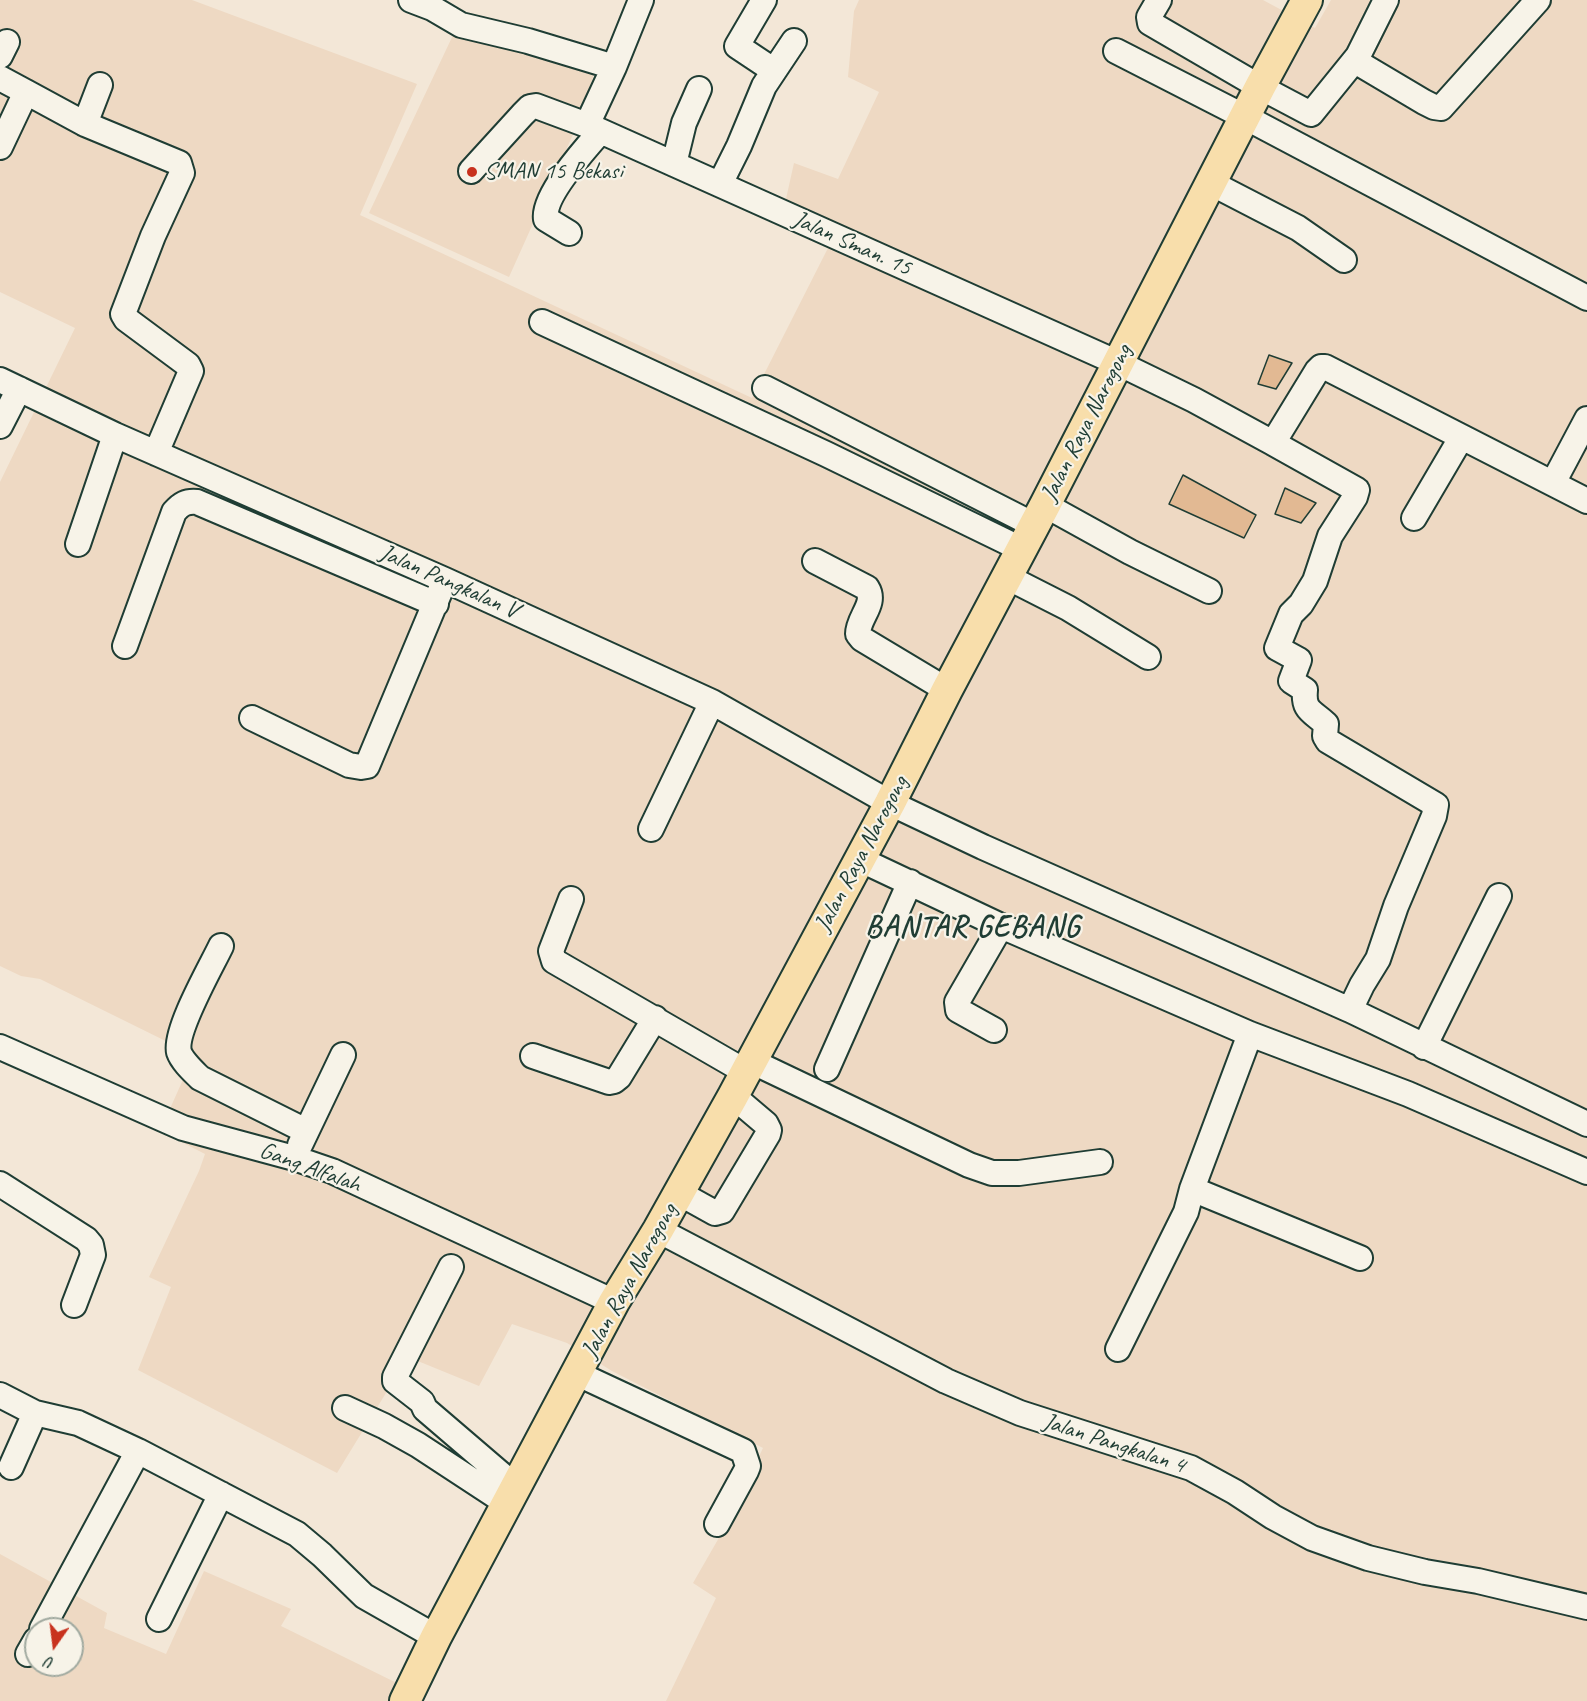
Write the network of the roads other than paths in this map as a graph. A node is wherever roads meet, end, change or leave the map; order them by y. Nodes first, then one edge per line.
1 (411, 0) edge
2 (641, 0) edge
3 (764, 0) edge
4 (1159, 0) edge
5 (1307, 0) edge
6 (1386, 0) edge
7 (1538, 0) edge
8 (794, 41) dead end
9 (1116, 51) dead end
10 (1358, 56) junction
11 (614, 67) junction
12 (773, 70) junction
13 (0, 78) edge
14 (100, 85) dead end
15 (1260, 87) junction
16 (699, 89) dead end
17 (26, 93) junction
18 (1245, 117) junction
19 (85, 124) junction
20 (593, 128) junction
21 (0, 147) edge
22 (674, 164) junction
23 (471, 171) dead end
24 (1211, 183) junction
25 (720, 184) junction
26 (569, 233) dead end
27 (1344, 260) dead end
28 (1587, 298) edge
29 (542, 322) dead end
30 (1118, 363) junction
31 (9, 384) edge
32 (765, 388) dead end
33 (1587, 419) edge
34 (0, 426) edge
35 (115, 435) junction
36 (1461, 438) junction
37 (1273, 443) junction
38 (156, 453) junction
39 (1553, 483) junction
40 (1587, 501) edge
41 (1414, 518) dead end
42 (1034, 526) junction
43 (78, 544) dead end
44 (815, 561) dead end
45 (1007, 577) junction
46 (445, 580) junction
47 (1209, 591) dead end
48 (436, 604) junction
49 (125, 646) dead end
50 (1148, 657) dead end
51 (947, 690) junction
52 (712, 702) junction
53 (252, 718) dead end
54 (890, 803) junction
55 (651, 828) dead end
56 (859, 859) junction
57 (910, 882) junction
58 (1499, 896) dead end
59 (571, 899) dead end
60 (1001, 926) junction
61 (221, 946) dead end
62 (1350, 1010) junction
63 (655, 1018) junction
64 (994, 1030) dead end
65 (1251, 1034) junction
66 (0, 1047) edge
67 (1424, 1047) junction
68 (343, 1055) dead end
69 (533, 1056) dead end
70 (827, 1069) dead end
71 (743, 1076) junction
72 (1586, 1121) edge
73 (306, 1131) junction
74 (294, 1158) junction
75 (1100, 1162) dead end
76 (1587, 1172) edge
77 (0, 1184) edge
78 (1192, 1189) junction
79 (679, 1193) junction
80 (658, 1230) junction
81 (1360, 1258) dead end
82 (451, 1267) dead end
83 (614, 1302) junction
84 (74, 1305) dead end
85 (1118, 1348) dead end
86 (578, 1374) junction
87 (0, 1395) edge
88 (345, 1408) dead end
89 (35, 1413) junction
90 (138, 1451) junction
91 (11, 1467) dead end
92 (221, 1494) junction
93 (512, 1496) junction
94 (717, 1524) dead end
95 (1587, 1607) edge
96 (48, 1617) edge
97 (159, 1619) dead end
98 (436, 1637) junction
99 (405, 1701) edge

1 - 11 street
2 - 11 street
3 - 12 street
4 - 15 street
5 - 15 main road, Jalan Raya Narogong
6 - 10 street
7 - 10 street
8 - 12 street
9 - 18 street
10 - 15 street
11 - 20 street
12 - 25 street
13 - 17 street
14 - 19 street
15 - 18 main road, Jalan Raya Narogong
16 - 22 street
17 - 19 street
17 - 21 street
18 - 24 main road, Jalan Raya Narogong
18 - 28 street
19 - 38 street
20 - 22 street, Jalan Sman. 15
20 - 23 street, Jalan Sman. 15
20 - 26 street
22 - 25 street, Jalan Sman. 15
24 - 27 street
24 - 30 main road, Jalan Raya Narogong
25 - 30 street, Jalan Sman. 15
29 - 42 street
30 - 37 street, Jalan Sman. 15
30 - 42 main road, Jalan Raya Narogong
31 - 34 street
31 - 35 street, Jalan Pangkalan V
32 - 42 street
33 - 39 street
35 - 38 street, Jalan Pangkalan V
35 - 43 street
36 - 37 street
36 - 39 street
36 - 41 street
37 - 62 street, Jalan Sman. 15
38 - 46 street, Jalan Pangkalan V
39 - 40 street
42 - 45 main road, Jalan Raya Narogong
42 - 47 street
44 - 51 street
45 - 50 street
45 - 51 main road, Jalan Raya Narogong
46 - 48 street
46 - 52 street, Jalan Pangkalan V
48 - 49 street
48 - 53 street
51 - 54 main road, Jalan Raya Narogong
52 - 54 street, Jalan Pangkalan V
52 - 55 street
54 - 56 main road, Jalan Raya Narogong
54 - 62 street, Jalan Pangkalan V
56 - 57 street
56 - 71 main road, Jalan Raya Narogong
57 - 60 street
57 - 70 street
58 - 67 street
59 - 63 street
60 - 64 street
60 - 65 street
61 - 73 street
62 - 67 street, Jalan Pangkalan V
63 - 69 street
63 - 71 street
65 - 76 street
65 - 78 street
66 - 74 street, Gang Alfalah
67 - 72 street, Jalan Pangkalan V
68 - 73 street
71 - 75 street
71 - 79 main road, Jalan Raya Narogong
71 - 79 street
73 - 74 street
74 - 83 street, Gang Alfalah
77 - 84 street
78 - 81 street
78 - 85 street
79 - 80 main road, Jalan Raya Narogong
80 - 83 main road, Jalan Raya Narogong
80 - 95 street, Jalan Pangkalan 4
82 - 93 street
83 - 86 main road, Jalan Raya Narogong
86 - 93 main road, Jalan Raya Narogong
86 - 94 street
87 - 89 street
88 - 93 street
89 - 90 street
89 - 91 street
90 - 92 street
90 - 96 street
92 - 97 street
92 - 98 street
93 - 98 main road, Jalan Raya Narogong
98 - 99 main road, Jalan Raya Narogong

